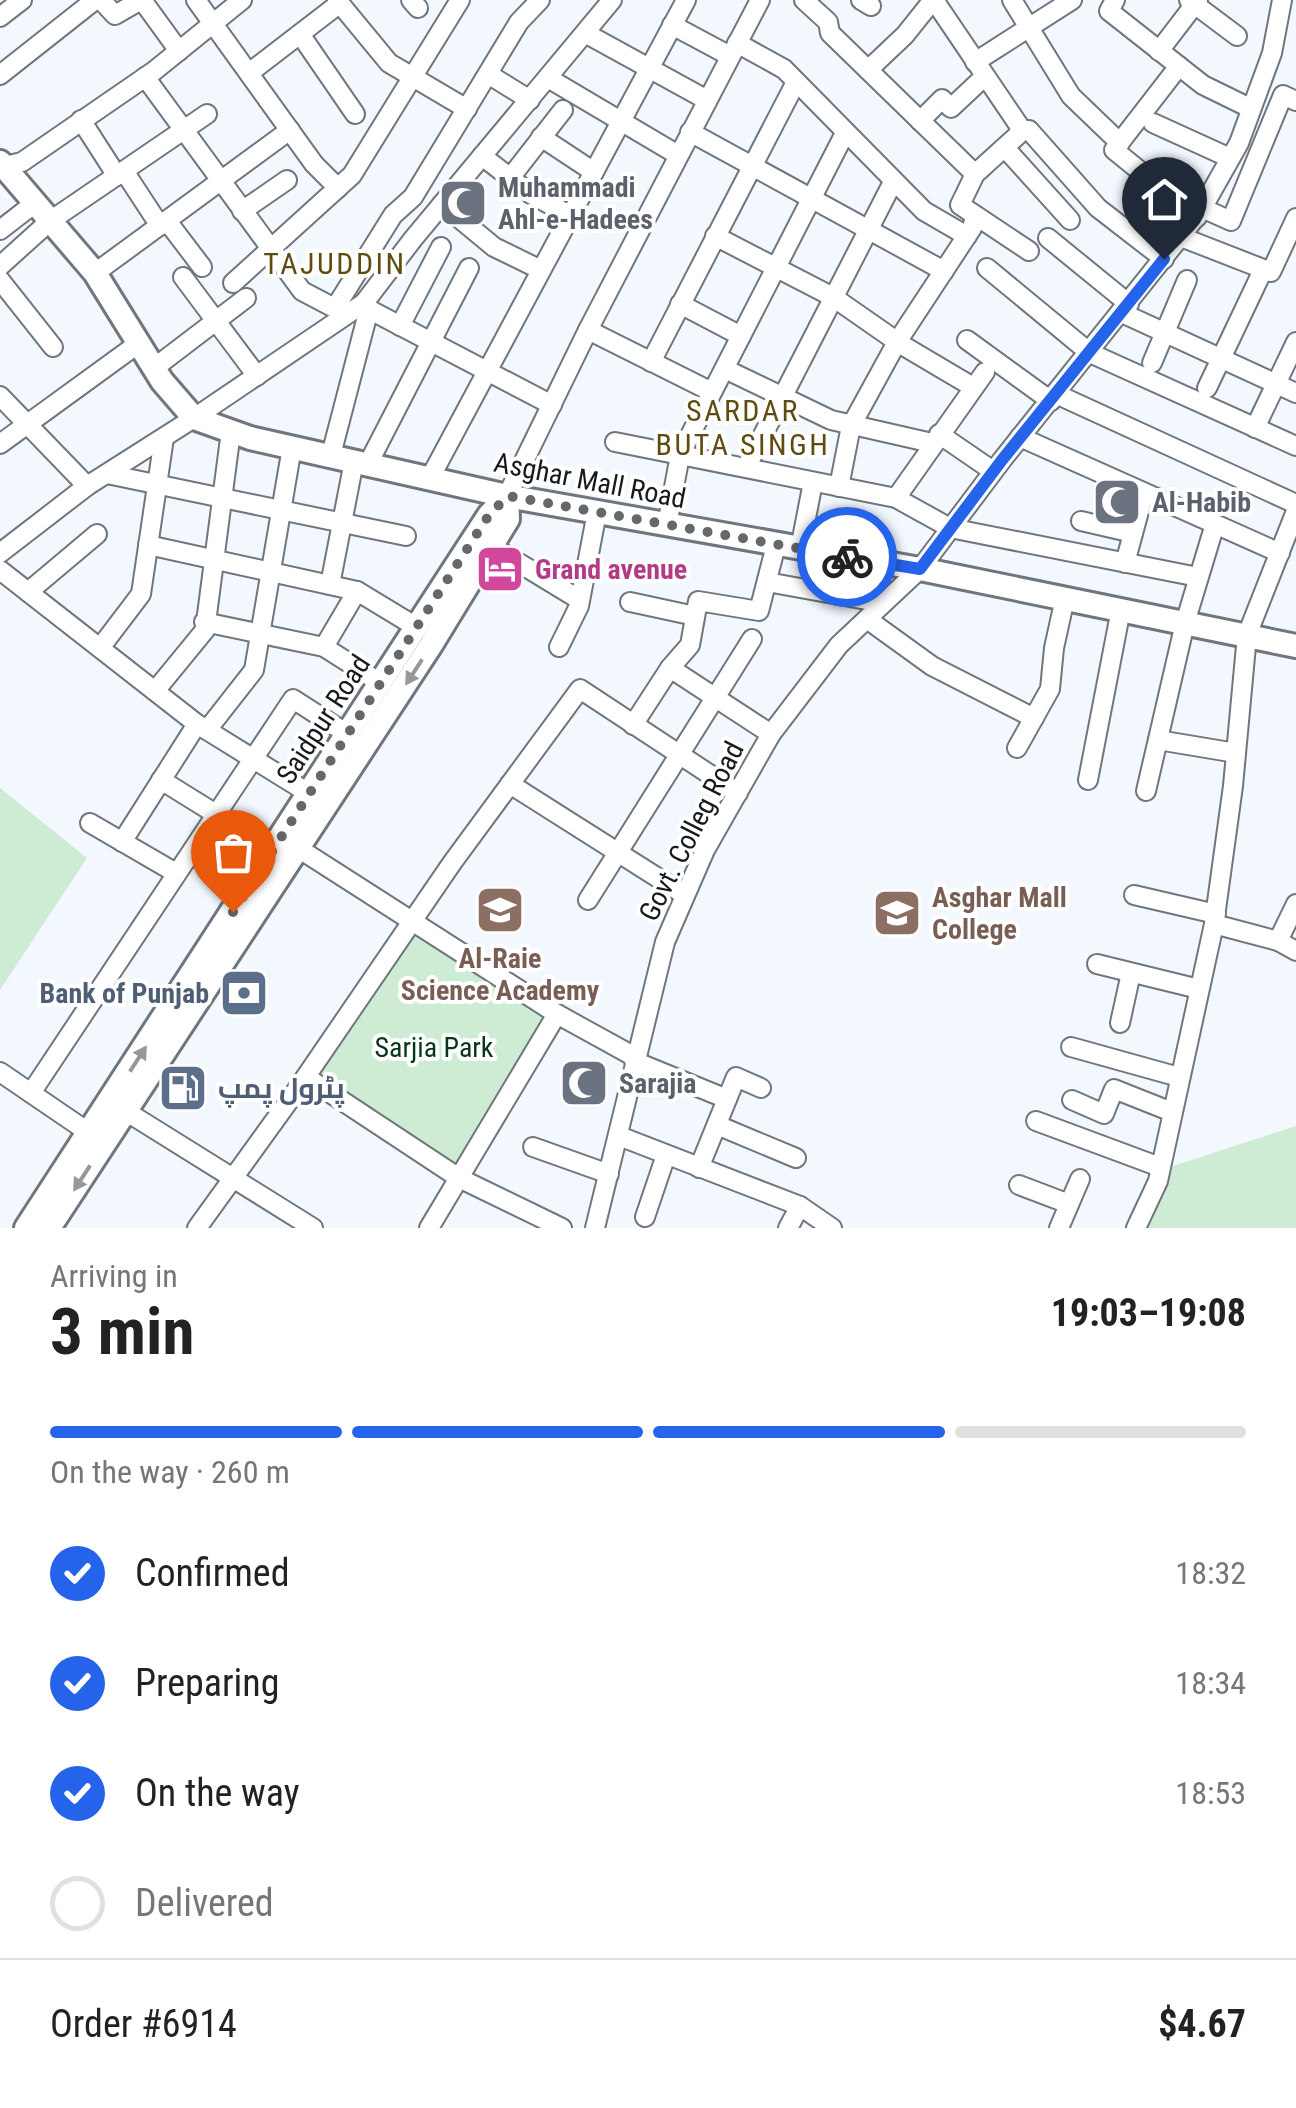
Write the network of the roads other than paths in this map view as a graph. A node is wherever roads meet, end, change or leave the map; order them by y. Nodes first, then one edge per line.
1 (22, 0) edge
2 (98, 0) edge
3 (141, 0) edge
4 (196, 0) edge
5 (242, 0) edge
6 (460, 0) edge
7 (540, 0) edge
8 (686, 0) edge
9 (760, 0) edge
10 (804, 0) edge
11 (934, 0) edge
12 (1012, 0) edge
13 (1072, 0) edge
14 (1115, 0) edge
15 (1282, 0) edge
16 (339, 2) edge
17 (606, 2) edge
18 (1194, 2) edge
19 (0, 17) edge
20 (214, 24) junction
21 (672, 25) junction
22 (1029, 28) junction
23 (585, 33) junction
24 (300, 34) junction
25 (1237, 36) dead end
26 (733, 50) junction
27 (1159, 50) junction
28 (180, 51) junction
29 (1179, 66) junction
30 (649, 68) junction
31 (979, 69) junction
32 (868, 70) junction
33 (249, 73) junction
34 (488, 74) junction
35 (0, 75) edge
36 (412, 76) junction
37 (145, 77) junction
38 (548, 78) junction
39 (796, 82) junction
40 (1290, 98) edge
41 (530, 100) junction
42 (707, 100) junction
43 (467, 108) junction
44 (1250, 108) junction
45 (563, 110) dead end
46 (207, 114) dead end
47 (354, 114) dead end
48 (81, 120) junction
49 (920, 121) junction
50 (621, 122) junction
51 (1154, 123) dead end
52 (290, 130) junction
53 (182, 131) junction
54 (1020, 131) junction
55 (690, 132) junction
56 (846, 133) junction
57 (541, 138) junction
58 (1120, 143) junction
59 (1005, 148) junction
60 (1233, 152) junction
61 (678, 155) junction
62 (482, 156) junction
63 (1258, 156) junction
64 (752, 164) junction
65 (1, 165) edge
66 (594, 172) junction
67 (120, 174) junction
68 (975, 174) junction
69 (510, 178) junction
70 (287, 180) dead end
71 (220, 182) junction
72 (892, 182) junction
73 (338, 188) junction
74 (812, 198) junction
75 (442, 204) junction
76 (242, 211) junction
77 (43, 212) junction
78 (1199, 213) junction
79 (571, 216) junction
80 (975, 217) junction
81 (1296, 218) edge
82 (1070, 220) dead end
83 (164, 223) junction
84 (0, 230) edge
85 (868, 231) junction
86 (716, 236) junction
87 (967, 236) junction
88 (1181, 237) junction
89 (1048, 238) dead end
90 (441, 246) dead end
91 (271, 250) junction
92 (1029, 251) dead end
93 (1164, 259) junction
94 (0, 266) edge
95 (202, 267) dead end
96 (469, 268) dead end
97 (775, 268) junction
98 (986, 268) dead end
99 (542, 270) junction
100 (1262, 270) junction
101 (944, 271) junction
102 (95, 274) junction
103 (184, 277) dead end
104 (0, 280) edge
105 (1187, 280) dead end
106 (233, 283) dead end
107 (833, 297) junction
108 (246, 298) dead end
109 (680, 304) junction
110 (367, 306) junction
111 (1126, 309) junction
112 (341, 311) junction
113 (216, 321) junction
114 (400, 326) junction
115 (588, 330) junction
116 (1166, 333) junction
117 (741, 336) junction
118 (967, 340) dead end
119 (431, 342) junction
120 (897, 342) junction
121 (1296, 342) edge
122 (138, 343) junction
123 (53, 348) dead end
124 (1090, 352) junction
125 (1221, 358) junction
126 (651, 362) junction
127 (1152, 364) dead end
128 (154, 368) junction
129 (725, 369) junction
130 (488, 372) junction
131 (256, 376) junction
132 (1276, 384) junction
133 (1207, 388) dead end
134 (712, 392) junction
135 (1296, 394) edge
136 (0, 396) edge
137 (781, 397) junction
138 (1054, 398) junction
139 (552, 405) junction
140 (194, 418) junction
141 (28, 424) junction
142 (851, 426) junction
143 (1255, 428) junction
144 (231, 431) junction
145 (164, 438) junction
146 (936, 438) junction
147 (1020, 438) junction
148 (615, 442) dead end
149 (0, 444) edge
150 (1296, 446) edge
151 (292, 447) junction
152 (680, 454) junction
153 (351, 460) junction
154 (747, 466) junction
155 (993, 471) junction
156 (107, 474) junction
157 (430, 478) junction
158 (813, 482) junction
159 (157, 484) junction
160 (87, 486) junction
161 (839, 487) junction
162 (1144, 493) junction
163 (508, 496) junction
164 (222, 498) junction
165 (896, 498) junction
166 (282, 510) junction
167 (596, 512) junction
168 (1295, 512) edge
169 (1080, 520) dead end
170 (342, 522) junction
171 (1214, 524) junction
172 (667, 525) junction
173 (950, 528) junction
174 (1133, 533) junction
175 (97, 534) dead end
176 (406, 536) dead end
177 (148, 545) junction
178 (776, 545) junction
179 (492, 546) junction
180 (800, 550) junction
181 (0, 553) edge
182 (1280, 553) junction
183 (213, 559) junction
184 (1124, 563) junction
185 (920, 569) junction
186 (0, 570) edge
187 (271, 572) junction
188 (1198, 578) junction
189 (766, 582) junction
190 (330, 585) junction
191 (357, 591) junction
192 (28, 592) junction
193 (1065, 598) junction
194 (580, 600) junction
195 (630, 602) dead end
196 (883, 603) junction
197 (1120, 609) junction
198 (696, 616) junction
199 (867, 619) junction
200 (204, 622) junction
201 (1185, 622) junction
202 (418, 628) junction
203 (260, 634) junction
204 (1247, 636) junction
205 (752, 639) dead end
206 (1296, 646) edge
207 (324, 647) junction
208 (559, 647) dead end
209 (100, 648) junction
210 (670, 668) junction
211 (382, 684) junction
212 (156, 691) junction
213 (715, 698) junction
214 (1034, 718) junction
215 (633, 725) junction
216 (202, 727) junction
217 (771, 734) junction
218 (348, 735) junction
219 (1158, 740) junction
220 (1017, 748) dead end
221 (1236, 753) junction
222 (678, 754) junction
223 (251, 758) junction
224 (161, 780) junction
225 (1088, 780) dead end
226 (510, 784) junction
227 (1146, 792) dead end
228 (738, 793) junction
229 (310, 794) junction
230 (215, 813) junction
231 (90, 823) dead end
232 (122, 842) junction
233 (285, 845) junction
234 (619, 853) junction
235 (176, 873) junction
236 (1134, 894) dead end
237 (686, 896) junction
238 (588, 900) dead end
239 (1296, 904) edge
240 (1215, 919) junction
241 (412, 920) junction
242 (1278, 941) junction
243 (1296, 951) edge
244 (1097, 964) dead end
245 (1131, 972) junction
246 (1199, 989) junction
247 (558, 1014) junction
248 (1120, 1023) dead end
249 (1070, 1048) dead end
250 (635, 1059) junction
251 (1, 1074) edge
252 (306, 1077) junction
253 (1178, 1078) junction
254 (761, 1088) dead end
255 (31, 1093) junction
256 (727, 1100) junction
257 (1072, 1100) dead end
258 (118, 1106) junction
259 (1172, 1112) junction
260 (1036, 1121) dead end
261 (717, 1125) junction
262 (88, 1132) junction
263 (619, 1136) junction
264 (533, 1147) dead end
265 (666, 1155) junction
266 (796, 1158) dead end
267 (699, 1168) junction
268 (1160, 1168) junction
269 (609, 1174) junction
270 (232, 1176) junction
271 (459, 1178) junction
272 (1080, 1180) dead end
273 (1019, 1185) dead end
274 (1069, 1204) junction
275 (800, 1206) junction
276 (645, 1216) dead end
277 (438, 1225) edge
278 (26, 1228) edge
279 (49, 1228) edge
280 (197, 1228) edge
281 (314, 1228) edge
282 (562, 1228) edge
283 (594, 1228) edge
284 (788, 1228) edge
285 (832, 1228) edge
286 (1059, 1228) edge
287 (1136, 1228) edge

1 - 19 street
2 - 3 street
2 - 35 street
3 - 28 street
4 - 20 street
5 - 20 street
6 - 36 street
7 - 34 street
8 - 21 street
9 - 26 street, Saidpur Road
10 - 32 street
11 - 31 street
11 - 32 street
12 - 22 street
13 - 22 street
14 - 27 street
15 - 44 street, Govt. Colleg Road
16 - 24 street
16 - 36 street
17 - 23 street
18 - 25 street
18 - 27 street
20 - 28 street
20 - 33 street
21 - 26 street
21 - 30 street
22 - 31 street
22 - 58 street
23 - 30 street
23 - 38 street
24 - 33 street
24 - 47 street
26 - 39 street
26 - 42 street, Saidpur Road
27 - 29 street
28 - 37 street
29 - 44 street
29 - 58 street
30 - 42 street
30 - 50 street
31 - 49 street
31 - 54 street
32 - 49 street
33 - 52 street
34 - 41 street
34 - 43 street
36 - 43 street
36 - 73 street
37 - 48 street
37 - 53 street
38 - 41 street
38 - 50 street
39 - 56 street
39 - 64 street
40 - 63 street
41 - 62 street
42 - 55 street, Saidpur Road
43 - 112 street
44 - 60 street, Govt. Colleg Road
45 - 57 street
46 - 53 street
48 - 65 street
48 - 67 street
49 - 68 street
50 - 61 street
50 - 66 street
51 - 60 street
52 - 71 street
52 - 73 street
53 - 67 street
53 - 71 street
54 - 59 street
54 - 93 street
55 - 61 street, Saidpur Road
55 - 64 street
56 - 72 street
56 - 74 street
57 - 66 street
57 - 69 street
58 - 78 street
59 - 68 street
59 - 82 street
60 - 63 street
60 - 78 street, Govt. Colleg Road
61 - 115 street, Saidpur Road
62 - 69 street
62 - 75 street
63 - 78 street
64 - 74 street
64 - 86 street
65 - 77 main road
66 - 79 street
67 - 77 street
67 - 83 street
68 - 80 street
69 - 79 street
70 - 76 street
71 - 76 street
71 - 83 street
72 - 85 street
72 - 87 street
73 - 91 street
74 - 85 street
74 - 97 street
75 - 99 street
75 - 110 street
76 - 91 street
77 - 84 street
77 - 94 street
77 - 102 main road
78 - 88 street, Govt. Colleg Road
79 - 99 street
80 - 87 street
80 - 92 street
81 - 100 street
83 - 95 street
83 - 102 street
85 - 101 street
85 - 107 street
86 - 97 street
86 - 109 street
87 - 101 street
88 - 93 street, Govt. Colleg Road
88 - 100 street
89 - 111 street
90 - 114 street
91 - 106 street
91 - 112 street
93 - 111 street, Govt. Colleg Road
96 - 119 street
97 - 107 street
97 - 117 street
98 - 124 street
99 - 130 street
100 - 125 street
101 - 120 street
102 - 122 main road
103 - 113 street
104 - 123 street
105 - 116 street
107 - 120 street
107 - 137 street
108 - 113 street
109 - 117 street
109 - 126 street
110 - 112 street
110 - 114 street
110 - 153 street
111 - 116 street
111 - 124 street, Govt. Colleg Road
112 - 131 street
113 - 128 street
113 - 131 street
114 - 119 street
115 - 126 street
115 - 139 street, Saidpur Road
116 - 125 street
116 - 127 street
117 - 129 street
118 - 138 street
119 - 130 street
119 - 153 street
120 - 142 street
120 - 146 street
121 - 132 street
122 - 128 main road
122 - 141 street
124 - 138 street, Govt. Colleg Road
124 - 143 street
125 - 132 street
125 - 133 street
126 - 134 street
128 - 140 main road
129 - 134 street
129 - 137 street
130 - 139 street
130 - 157 street
131 - 140 street
132 - 135 street
132 - 143 street
134 - 152 street
136 - 141 street
137 - 142 street
137 - 154 street
138 - 147 street, Govt. Colleg Road
138 - 168 street
139 - 163 street, Saidpur Road
140 - 144 main road, Asghar Mall Road
140 - 145 street
141 - 149 street
141 - 160 street
142 - 146 street
142 - 161 street
143 - 150 street
144 - 151 main road, Asghar Mall Road
144 - 164 street
145 - 156 street
145 - 159 street
146 - 155 street
146 - 165 street
147 - 155 street, Govt. Colleg Road
147 - 162 street
148 - 152 street
151 - 153 main road, Asghar Mall Road
151 - 166 street
152 - 154 street
152 - 172 street
153 - 157 main road, Asghar Mall Road
153 - 170 street
154 - 158 street
155 - 173 street, Govt. Colleg Road
156 - 159 street
156 - 160 street
157 - 163 main road, Asghar Mall Road
158 - 161 street
158 - 180 street
159 - 164 street
159 - 177 street
160 - 181 street
161 - 165 street
162 - 171 street
162 - 174 street
163 - 167 main road, Asghar Mall Road
163 - 179 main road, Saidpur Road
163 - 202 main road, Saidpur Road
164 - 166 street
164 - 183 street
165 - 173 street
166 - 170 street
166 - 187 street
167 - 172 main road, Asghar Mall Road
167 - 194 street
168 - 182 street
169 - 174 street
170 - 176 street
170 - 190 street
171 - 182 street
171 - 188 street
172 - 178 main road, Asghar Mall Road
173 - 184 street
173 - 185 street, Govt. Colleg Road
174 - 184 street
175 - 192 street
177 - 183 street
177 - 209 street
178 - 180 main road, Asghar Mall Road
178 - 189 street
179 - 194 street
179 -> 233 main road, Saidpur Road
180 - 185 main road, Asghar Mall Road
182 - 204 street
183 - 187 street
183 - 200 street
184 - 188 street
185 - 193 main road, Asghar Mall Road
185 - 196 street, Govt. Colleg Road
186 - 192 street
187 - 190 street
187 - 203 street
188 - 201 street
189 - 196 street
189 - 198 street
190 - 191 street
191 - 202 street
191 - 207 street
192 - 209 street
193 - 197 main road, Asghar Mall Road
193 - 214 street
194 - 208 street
195 - 198 street
196 - 199 street, Govt. Colleg Road
197 - 201 main road, Asghar Mall Road
197 - 225 street
198 - 210 street
199 - 214 street
199 - 217 street, Govt. Colleg Road
200 - 203 street
200 - 212 street
201 - 204 main road, Asghar Mall Road
201 - 219 street
202 - 211 main road, Saidpur Road
203 - 207 street
203 - 216 street
204 - 206 main road, Asghar Mall Road
204 - 221 street
205 - 213 street
207 - 211 street
209 - 212 street
210 - 213 street
210 - 215 street
211 - 218 main road, Saidpur Road
212 - 216 street
213 - 217 street
213 - 222 street
214 - 220 street
215 - 222 street
215 - 226 street
216 - 223 street
216 - 224 street
217 - 228 street, Govt. Colleg Road
218 - 223 street
218 - 229 main road, Saidpur Road
219 - 221 street
219 - 227 street
221 - 240 street
222 - 228 street
222 - 234 street
223 - 229 street
223 - 230 street
224 - 230 street
224 - 232 street
226 - 234 street
226 - 241 street
228 - 237 street, Govt. Colleg Road
229 - 233 main road, Saidpur Road
230 - 233 street
230 - 235 street
231 - 232 street
232 - 235 street
233 - 241 street
233 - 258 main road, Saidpur Road
234 - 237 street
234 - 238 street
235 - 255 street
236 - 240 street
237 - 250 street, Govt. Colleg Road
239 - 242 street
240 - 242 street
240 - 246 street
241 - 247 street
241 - 252 street
242 - 243 street
244 - 245 street
245 - 246 street
245 - 248 street
246 - 253 street
247 - 250 street
247 - 271 street
249 - 253 street
250 - 256 street
250 - 263 street, Govt. Colleg Road
251 - 255 street
252 - 270 street
252 - 271 street
253 - 259 street
254 - 256 street
255 - 262 street
256 - 261 street
257 - 259 street
258 - 262 main road, Saidpur Road
258 - 270 street
258 -> 279 main road, Saidpur Road
259 - 268 street
260 - 268 street
261 - 266 street
261 - 267 street
262 - 278 main road, Saidpur Road
263 - 265 street
263 - 269 street, Govt. Colleg Road
264 - 269 street
265 - 267 street
265 - 276 street
267 - 275 street
268 - 287 street
269 - 283 street, Govt. Colleg Road
270 - 280 street
270 - 281 street
271 - 277 street
271 - 282 street
272 - 274 street
273 - 274 street
274 - 286 street
275 - 284 street
275 - 285 street

